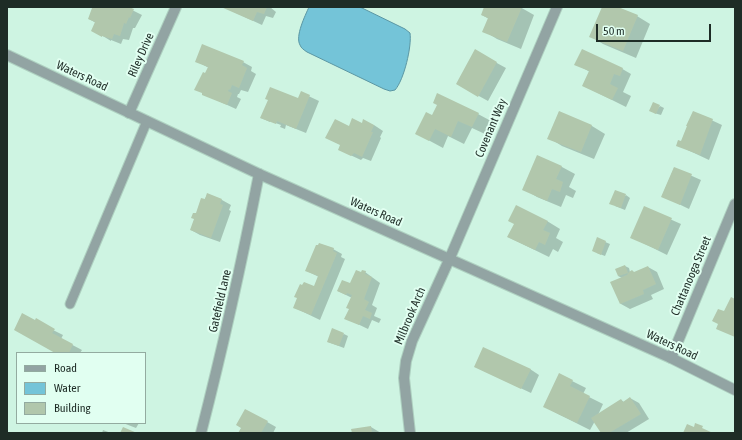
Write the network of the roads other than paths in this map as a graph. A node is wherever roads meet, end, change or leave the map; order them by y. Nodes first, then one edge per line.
1 (176, 7) edge
2 (557, 7) edge
3 (7, 55) edge
4 (129, 113) junction
5 (147, 121) junction
6 (259, 174) junction
7 (735, 204) edge
8 (449, 260) junction
9 (70, 304) dead end
10 (671, 358) junction
11 (735, 390) edge
12 (201, 433) edge
13 (410, 433) edge

1 - 4 street, Riley Drive
2 - 8 street, Covenant Way
3 - 4 street, Waters Road
4 - 5 street, Waters Road
5 - 6 street, Waters Road
5 - 9 lane
6 - 8 street, Waters Road
6 - 12 street, Gatefield Lane
7 - 10 street, Chattanooga Street
8 - 10 street, Waters Road
8 - 13 street, Milbrook Arch
10 - 11 street, Waters Road

